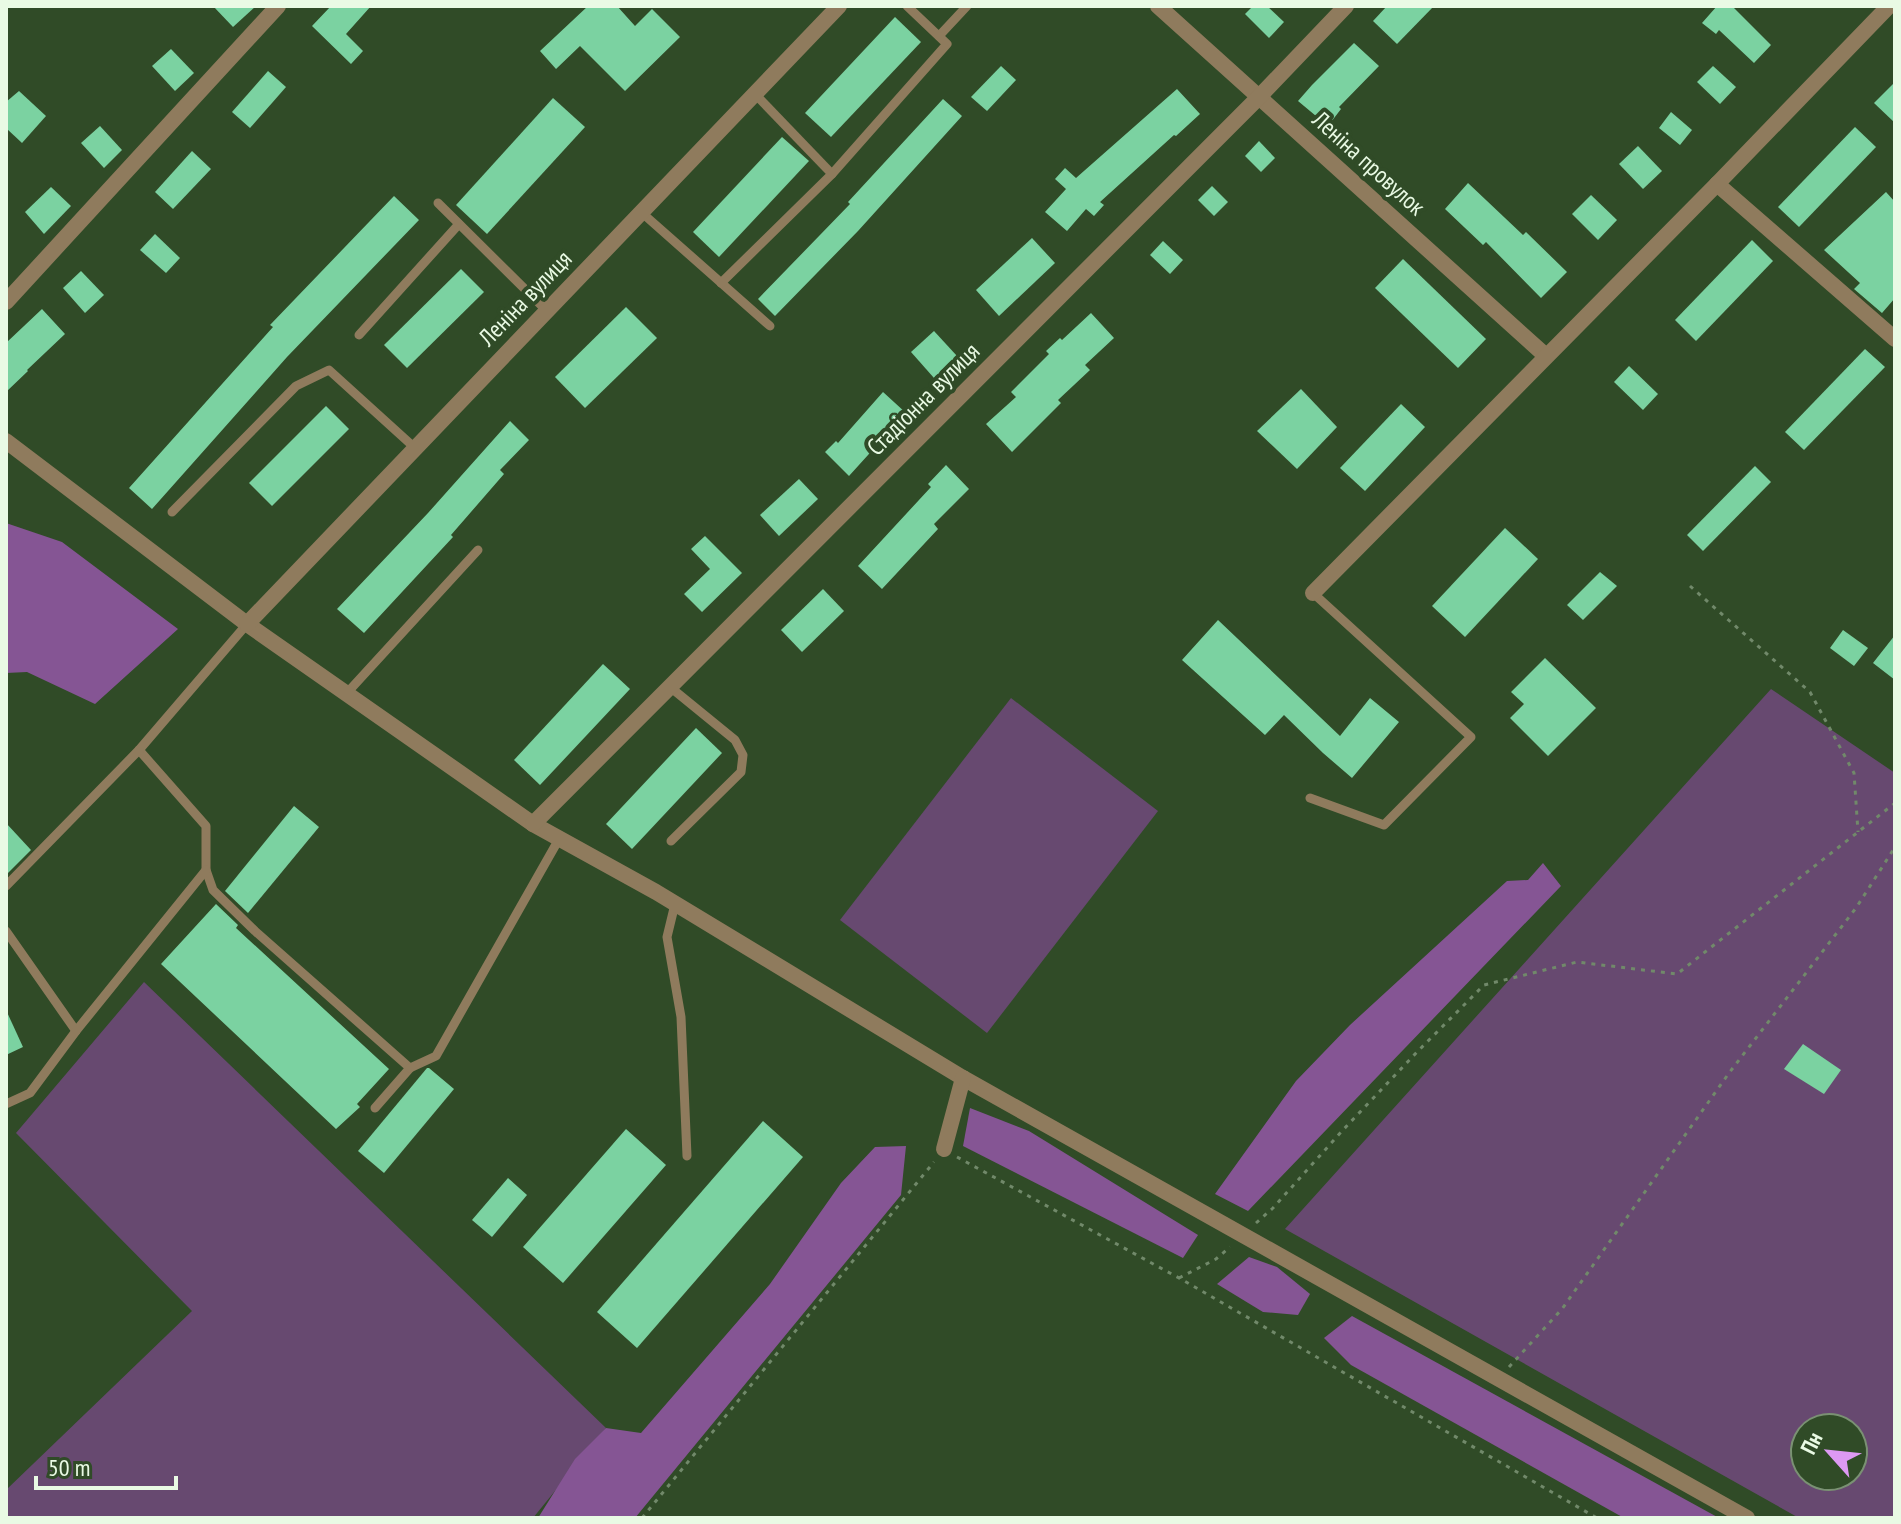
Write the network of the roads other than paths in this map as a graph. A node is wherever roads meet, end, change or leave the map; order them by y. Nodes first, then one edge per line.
1 (278, 6) edge
2 (839, 6) edge
3 (907, 6) edge
4 (967, 6) edge
5 (1158, 6) edge
6 (1346, 6) edge
7 (1889, 6) edge
8 (939, 36) junction
9 (755, 94) junction
10 (1260, 96) junction
11 (832, 174) junction
12 (1717, 184) junction
13 (438, 203) dead end
14 (641, 212) junction
15 (459, 224) junction
16 (721, 283) junction
17 (6, 302) edge
18 (547, 311) junction
19 (770, 326) dead end
20 (359, 335) dead end
21 (1895, 339) edge
22 (1546, 356) junction
23 (6, 441) edge
24 (415, 448) junction
25 (172, 512) dead end
26 (478, 550) dead end
27 (1313, 593) joint
28 (247, 624) junction
29 (670, 687) junction
30 (346, 694) junction
31 (139, 750) junction
32 (1310, 798) dead end
33 (533, 824) junction
34 (559, 839) junction
35 (671, 841) dead end
36 (206, 870) junction
37 (6, 886) edge
38 (675, 904) junction
39 (6, 931) edge
40 (76, 1031) junction
41 (410, 1068) junction
42 (963, 1078) junction
43 (6, 1104) edge
44 (375, 1108) dead end
45 (944, 1149) road end
46 (687, 1156) dead end
47 (1747, 1518) edge

1 - 17 street
2 - 9 street, Леніна вулиця
3 - 8 lane
4 - 8 lane
5 - 10 street, Леніна провулок
6 - 10 street, Стадіонна вулиця
7 - 12 street
8 - 11 lane
9 - 11 lane
9 - 14 street, Леніна вулиця
10 - 22 street, Леніна провулок
10 - 29 street, Стадіонна вулиця
11 - 16 lane
12 - 21 street
12 - 22 street
13 - 15 lane
14 - 16 lane
14 - 18 street, Леніна вулиця
15 - 18 lane
15 - 20 lane
16 - 19 lane
18 - 24 street, Леніна вулиця
22 - 27 street
23 - 28 street
24 - 25 lane
24 - 28 street, Леніна вулиця
26 - 30 lane
27 - 32 lane
28 - 30 street
28 - 31 lane
29 - 33 street, Стадіонна вулиця
29 - 35 lane
30 - 33 street
31 - 36 lane
31 - 37 lane
33 - 34 street
34 - 38 street
34 - 41 lane
36 - 40 lane
36 - 41 lane
38 - 42 street
38 - 46 lane
39 - 40 lane
40 - 43 lane
41 - 44 lane
42 - 45 street
42 - 47 street

